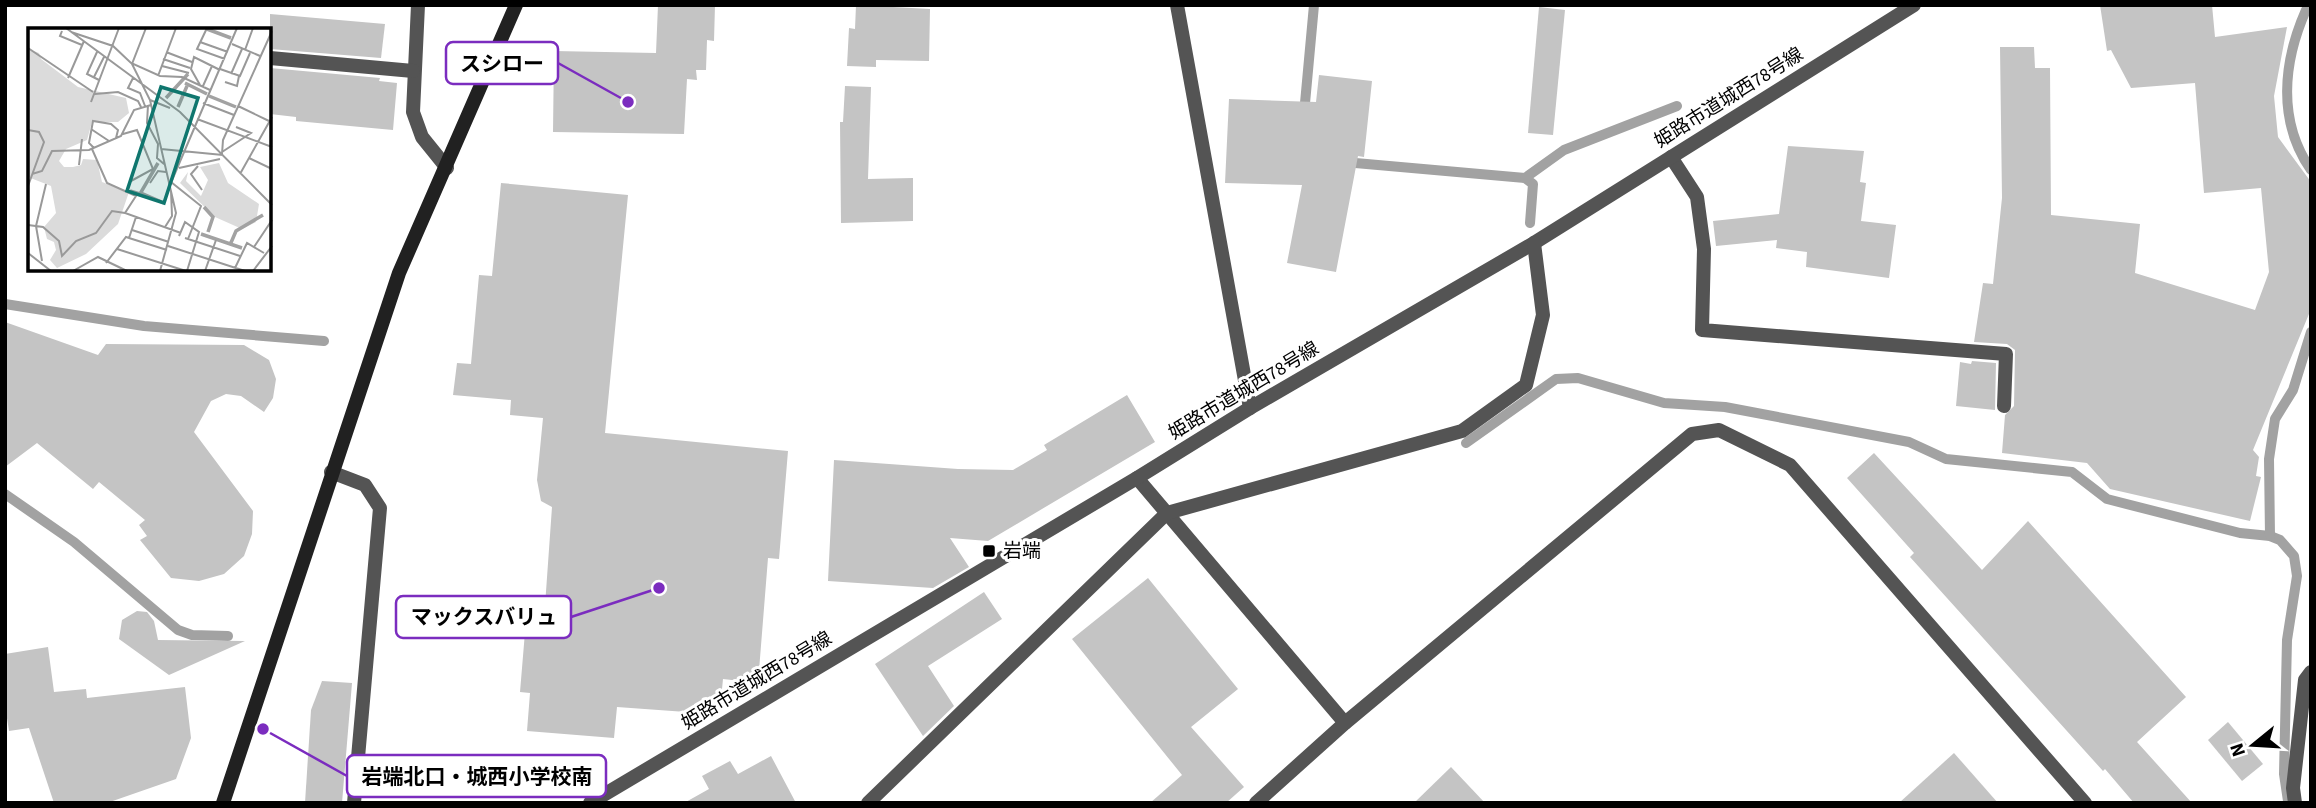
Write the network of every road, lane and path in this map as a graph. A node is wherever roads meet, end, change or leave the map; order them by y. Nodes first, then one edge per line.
1 (418, 5) edge
2 (516, 5) edge
3 (1177, 5) edge
4 (1914, 5) edge
5 (271, 58) edge
6 (413, 72) junction
7 (1671, 157) junction
8 (447, 168) junction
9 (1534, 243) junction
10 (2004, 406) dead end
11 (1250, 408) junction
12 (331, 472) junction
13 (1137, 478) junction
14 (1167, 513) junction
15 (2311, 672) edge
16 (1345, 723) junction
17 (223, 803) edge
18 (355, 803) edge
19 (590, 803) edge
20 (868, 803) edge
21 (1256, 803) edge
22 (2085, 803) edge
23 (2295, 803) edge

1 - 6 street
2 - 8 street
3 - 11 street
4 - 7 street, 姫路市道城西78号線
5 - 6 street
6 - 8 street
7 - 9 street, 姫路市道城西78号線
7 - 10 street
8 - 12 street
9 - 11 street, 姫路市道城西78号線
9 - 14 street
11 - 13 street, 姫路市道城西78号線
12 - 17 street
12 - 18 street
13 - 14 street
13 - 19 street, 姫路市道城西78号線
14 - 16 street
14 - 20 street
15 - 23 street
16 - 21 street
16 - 22 street

